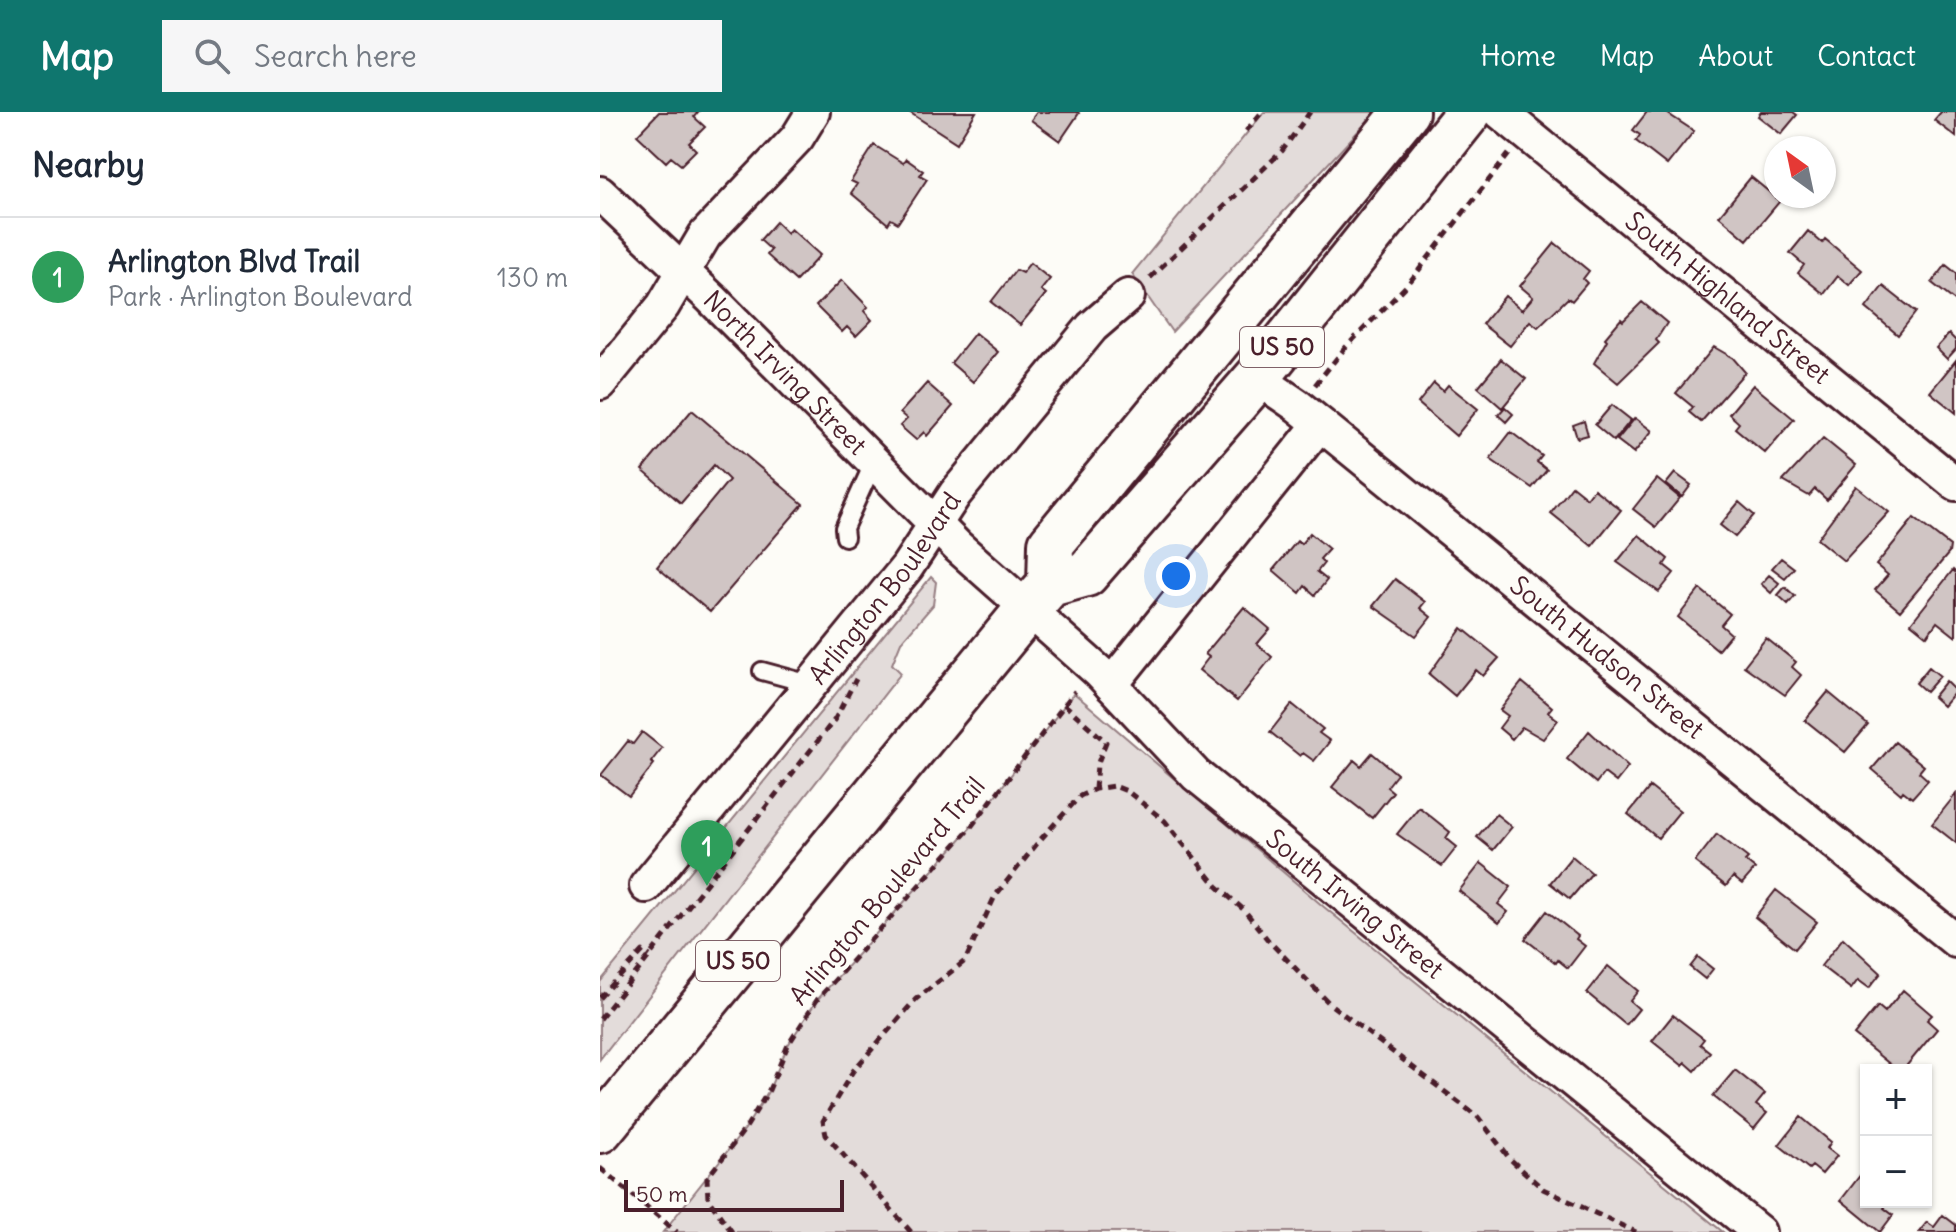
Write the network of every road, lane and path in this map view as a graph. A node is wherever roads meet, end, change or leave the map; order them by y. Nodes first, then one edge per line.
1 (813, 112) edge
2 (1262, 112) edge
3 (1310, 112) edge
4 (1406, 112) edge
5 (1469, 112) edge
6 (1500, 112) edge
7 (1246, 131) dead end
8 (1513, 149) dead end
9 (600, 193) edge
10 (685, 274) junction
11 (1128, 296) joint
12 (1257, 378) junction
13 (600, 383) edge
14 (1311, 390) dead end
15 (1320, 424) junction
16 (873, 464) junction
17 (1956, 484) edge
18 (935, 525) junction
19 (845, 537) dead end
20 (967, 555) joint
21 (1039, 597) junction
22 (839, 649) junction
23 (762, 671) dead end
24 (810, 684) junction
25 (1111, 685) junction
26 (1095, 789) junction
27 (646, 886) dead end
28 (1956, 941) edge
29 (650, 956) junction
30 (600, 998) edge
31 (600, 1019) edge
32 (600, 1130) edge
33 (600, 1168) edge
34 (677, 1232) edge
35 (732, 1232) edge
36 (911, 1232) edge
37 (1636, 1232) edge
38 (1759, 1232) edge

1 - 10 street
2 - 7 path
3 - 11 path
4 - 21 highway, US 50
5 - 12 highway, US 50
6 - 17 street, South Highland Street
8 - 14 path
9 - 10 street, North Irving Street
10 - 13 street
10 - 16 street, North Irving Street
11 - 18 street, Arlington Boulevard
12 - 15 street, South Hudson Street
12 - 21 highway, US 50
15 - 25 street
15 - 28 street, South Hudson Street
16 - 18 street, North Irving Street
16 - 19 lane
18 - 20 street, North Irving Street
18 - 22 street, Arlington Boulevard
20 - 21 street, South Irving Street
21 - 25 street, South Irving Street
21 - 32 highway, US 50
22 - 24 street, Arlington Boulevard
22 - 29 path
23 - 24 lane
24 - 27 street, Arlington Boulevard
25 - 38 street, South Irving Street
26 - 35 path, Arlington Boulevard Trail
26 - 36 path
26 - 37 path
29 - 30 path
29 - 31 path
33 - 34 path

